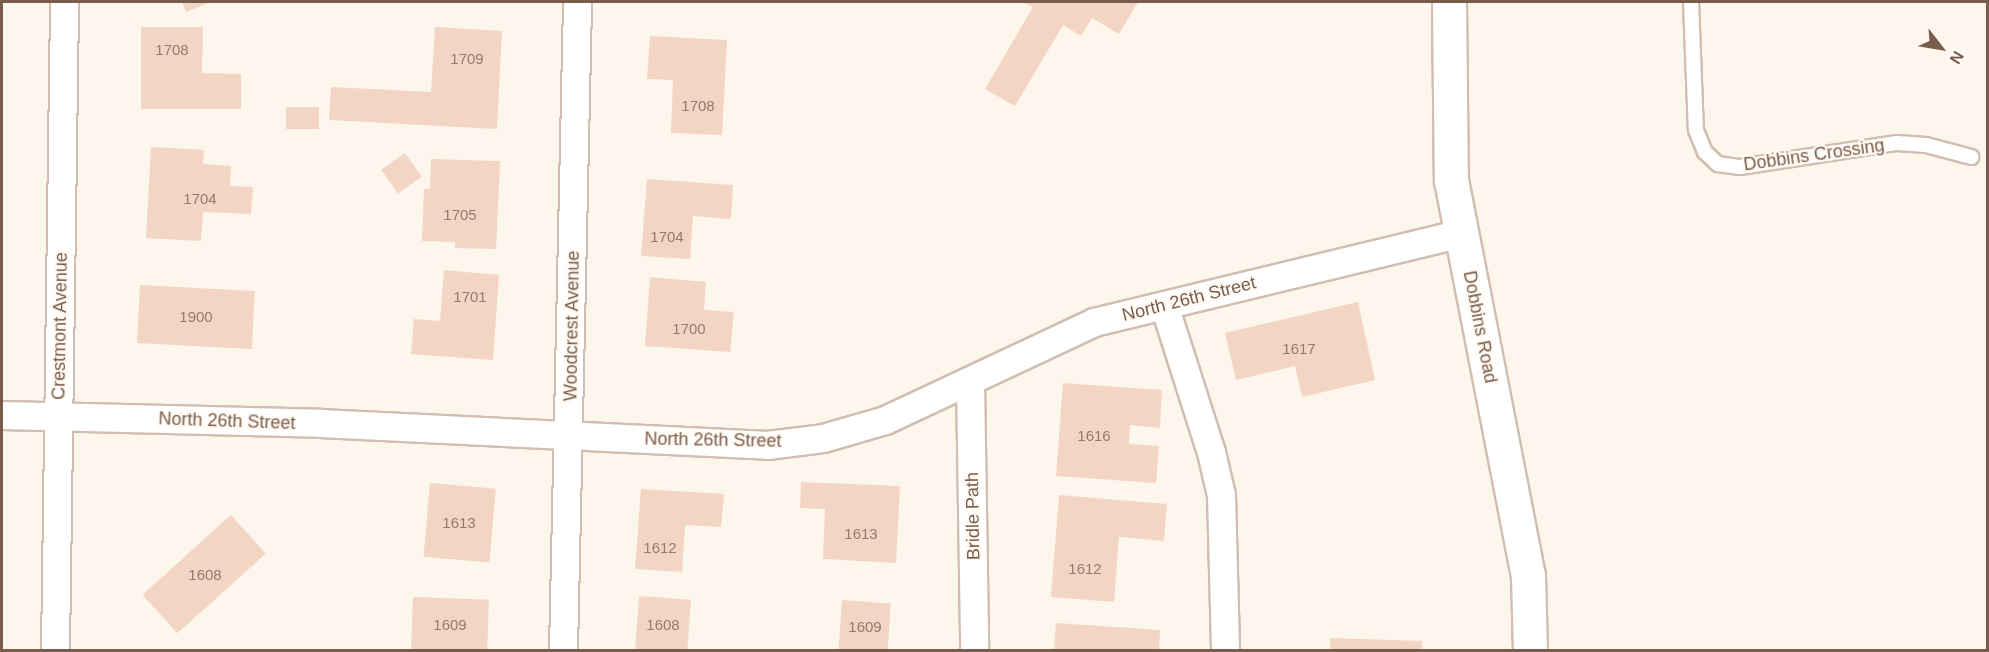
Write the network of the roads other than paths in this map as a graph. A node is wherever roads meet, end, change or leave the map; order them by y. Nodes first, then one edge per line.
1 (64, 2) edge
2 (577, 2) edge
3 (1449, 2) edge
4 (1690, 2) edge
5 (1971, 157) dead end
6 (1461, 233) junction
7 (1164, 305) junction
8 (970, 381) junction
9 (2, 415) edge
10 (58, 416) junction
11 (570, 435) junction
12 (56, 651) edge
13 (563, 651) edge
14 (974, 651) edge
15 (1225, 651) edge
16 (1530, 651) edge

1 - 10 street, Crestmont Avenue
2 - 11 street, Woodcrest Avenue
3 - 6 street, Dobbins Road
4 - 5 lane, Dobbins Crossing
6 - 7 street, North 26th Street
6 - 16 street, Dobbins Road
7 - 8 street, North 26th Street
7 - 15 street
8 - 11 street, North 26th Street
8 - 14 street, Bridle Path
9 - 10 street, North 26th Street
10 - 11 street, North 26th Street
10 - 12 street, Crestmont Avenue
11 - 13 street, Woodcrest Avenue

